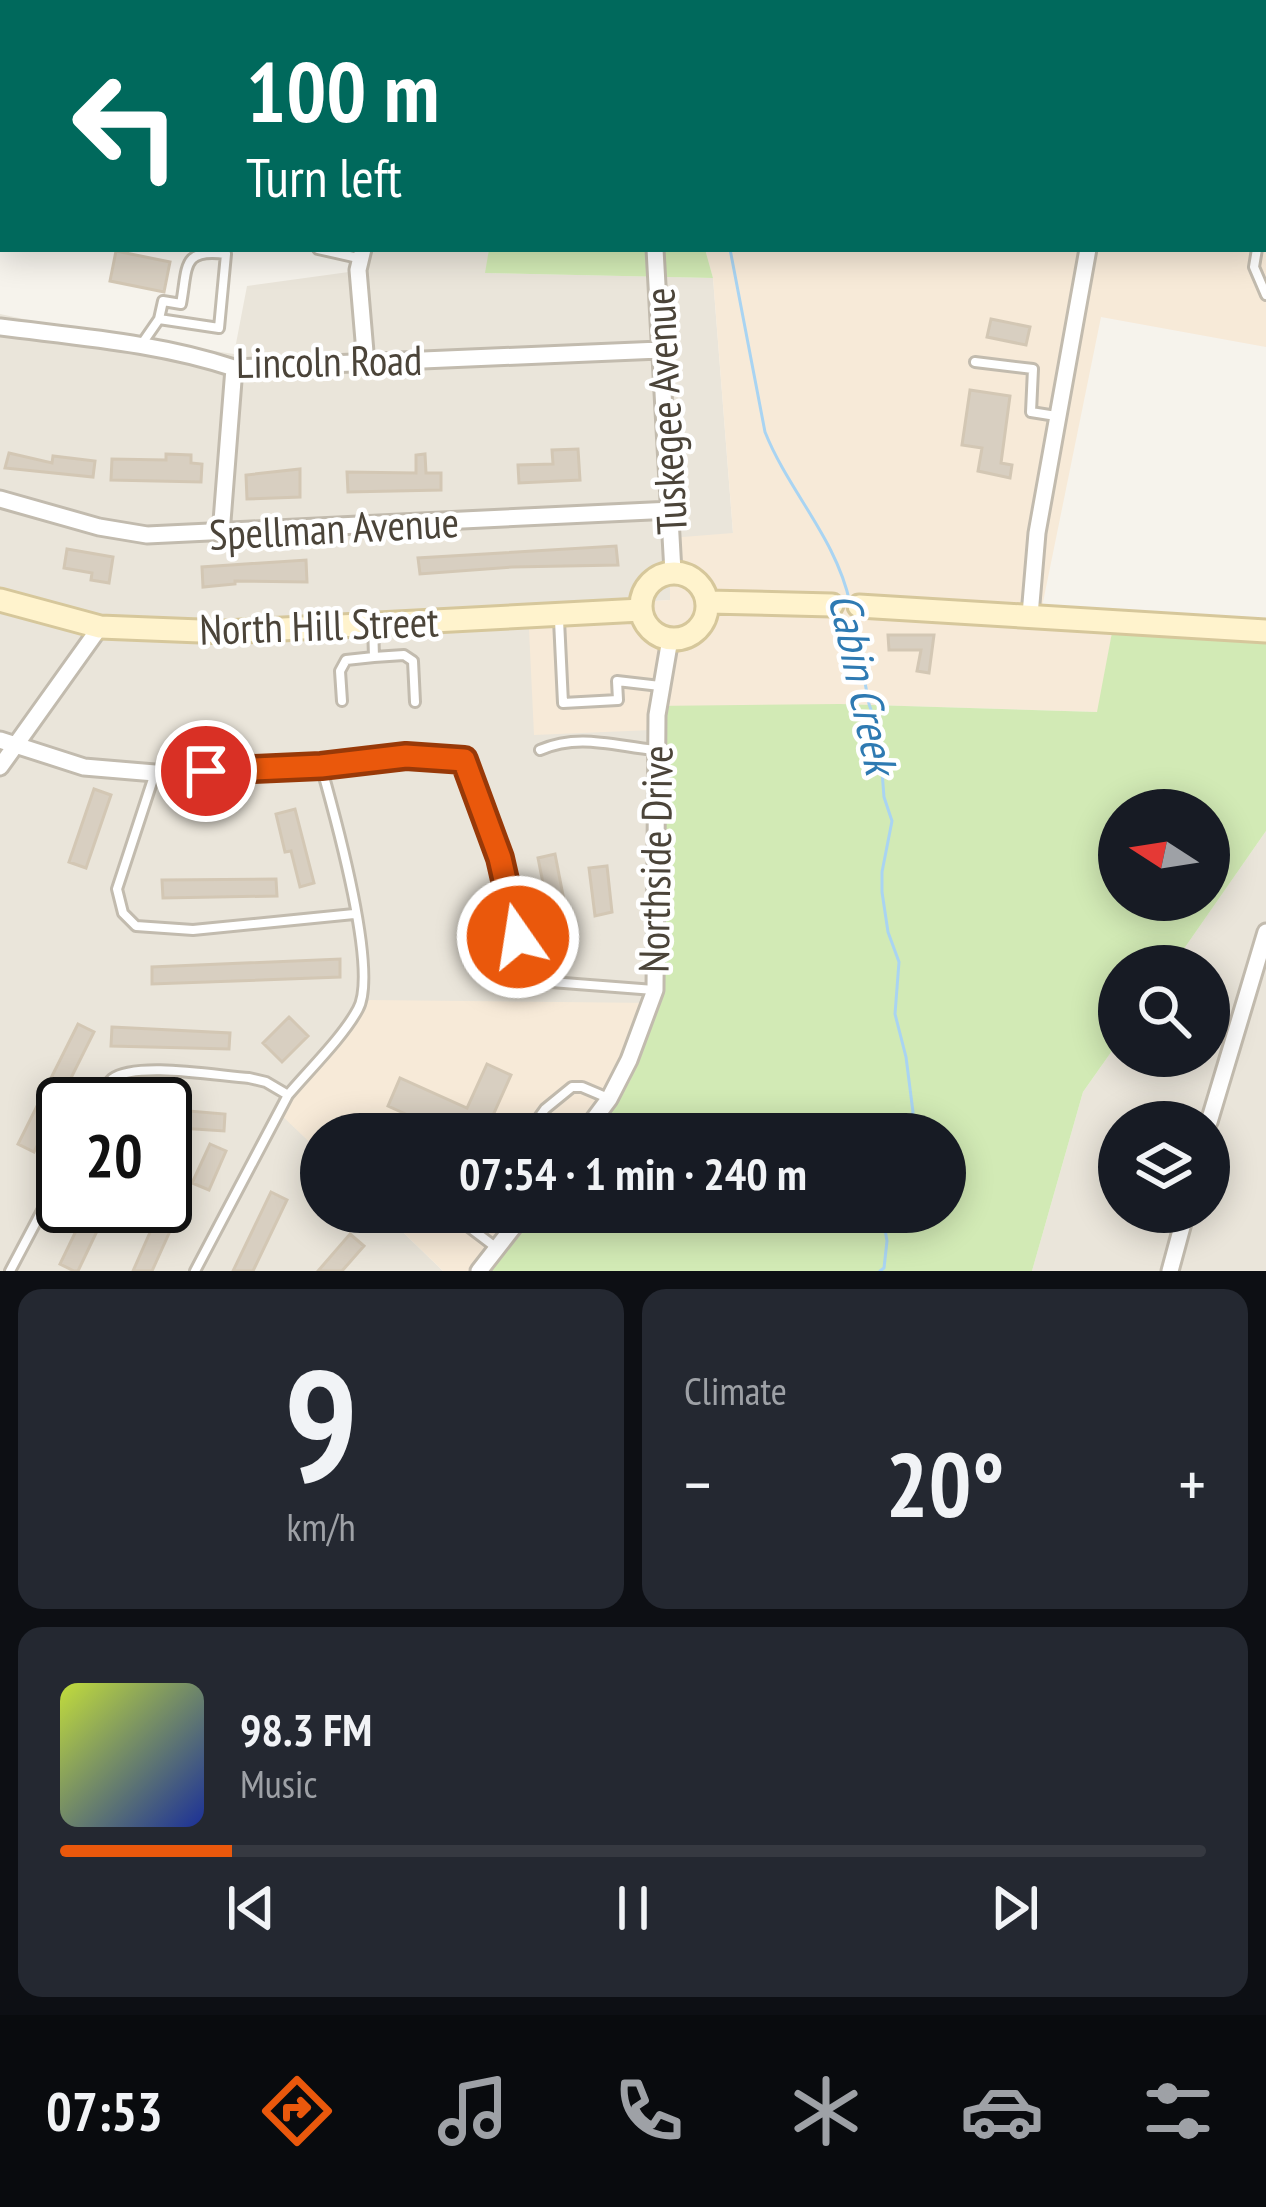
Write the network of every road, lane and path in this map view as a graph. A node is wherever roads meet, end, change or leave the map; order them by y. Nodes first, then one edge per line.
1 (199, 252) edge
2 (210, 252) edge
3 (655, 252) edge
4 (1087, 252) edge
5 (1256, 252) edge
6 (361, 254) edge
7 (1266, 295) edge
8 (159, 320) junction
9 (0, 327) edge
10 (140, 346) junction
11 (661, 350) junction
12 (975, 362) dead end
13 (366, 364) junction
14 (234, 368) junction
15 (1057, 416) junction
16 (0, 499) edge
17 (672, 510) junction
18 (221, 534) junction
19 (674, 572) junction
20 (0, 600) edge
21 (708, 602) junction
22 (832, 605) joint
23 (859, 606) joint
24 (641, 610) junction
25 (1030, 615) junction
26 (559, 616) junction
27 (373, 623) junction
28 (100, 627) junction
29 (1266, 632) edge
30 (670, 639) junction
31 (374, 657) junction
32 (662, 686) junction
33 (342, 700) dead end
34 (415, 702) dead end
35 (8, 742) edge
36 (540, 750) dead end
37 (656, 750) junction
38 (321, 766) junction
39 (0, 767) edge
40 (155, 773) junction
41 (354, 914) junction
42 (1266, 932) edge
43 (655, 990) junction
44 (116, 1077) edge
45 (288, 1095) junction
46 (609, 1099) junction
47 (1215, 1101) edge
48 (544, 1113) edge
49 (599, 1113) edge
50 (36, 1222) edge
51 (477, 1233) edge
52 (510, 1233) edge
53 (1180, 1233) edge
54 (498, 1249) junction
55 (10, 1271) edge
56 (195, 1271) edge
57 (479, 1271) edge
58 (1170, 1271) edge

1 - 8 lane
2 - 8 lane
3 - 11 street, Tuskegee Avenue
4 - 15 street
5 - 7 lane
6 - 13 street
8 - 10 lane
9 - 10 street, Lincoln Road
10 - 14 street, Lincoln Road
11 - 13 street, Lincoln Road
11 - 17 street, Tuskegee Avenue
12 - 15 lane
13 - 14 street, Lincoln Road
14 - 18 street
15 - 25 street
16 - 18 street, Spellman Avenue
17 - 18 street, Spellman Avenue
17 - 19 street, Tuskegee Avenue
19 - 21 street
19 - 24 street
20 - 28 street, North Hill Street
21 - 22 street
21 - 30 street
22 - 23 street
23 - 25 street
24 - 26 street, North Hill Street
24 - 30 street
25 - 29 street
26 - 27 street, North Hill Street
26 - 32 lane
27 - 28 street, North Hill Street
27 - 31 lane
28 - 35 street
30 - 32 street, Northside Drive
31 - 33 lane
31 - 34 lane
32 - 37 street, Northside Drive
35 - 39 street
35 - 40 street
36 - 37 lane
37 - 43 street, Northside Drive
38 - 40 lane
38 - 41 lane
38 - 43 lane
40 - 41 lane
41 - 45 lane
42 - 47 street
43 - 46 street, Northside Drive
44 - 45 lane
45 - 56 lane
46 - 48 lane
46 - 49 street, Northside Drive
50 - 55 lane
51 - 54 lane
52 - 54 street
53 - 58 street
54 - 57 street

